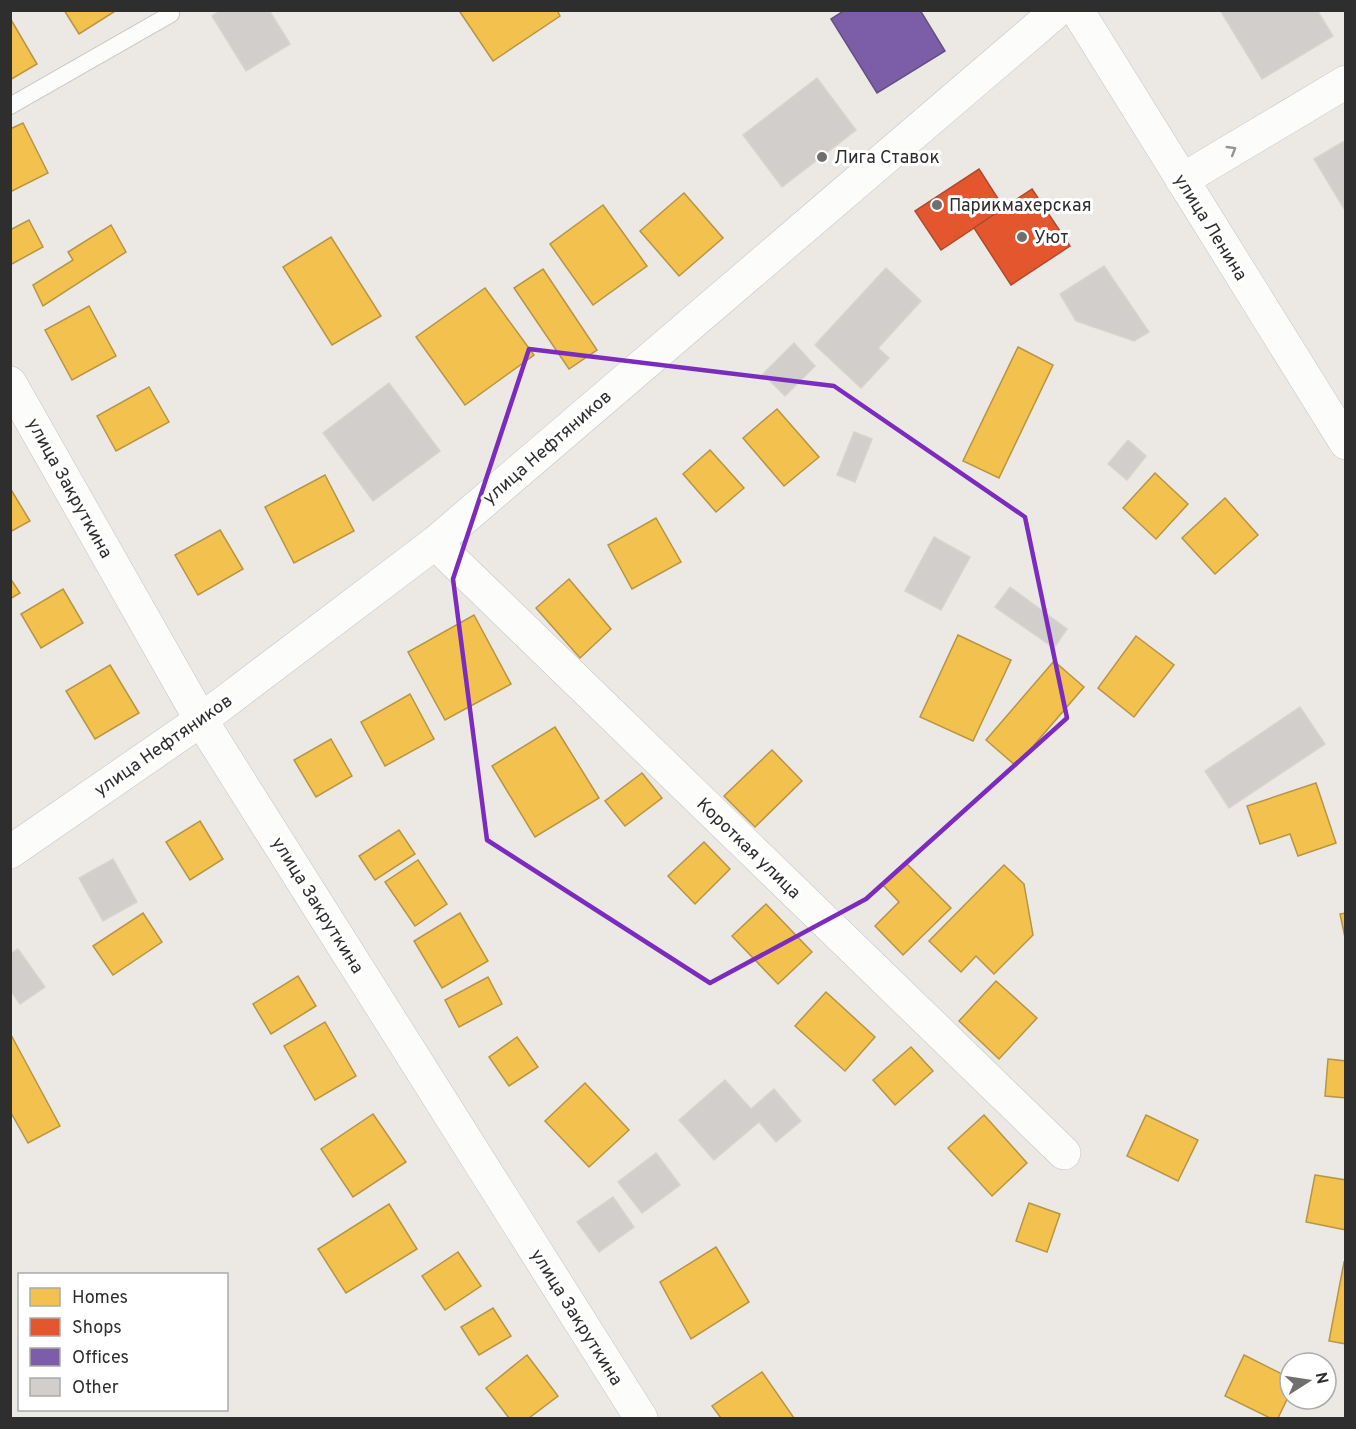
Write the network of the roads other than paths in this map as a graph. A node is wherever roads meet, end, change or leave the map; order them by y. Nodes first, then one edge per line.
1 (1058, 10) edge
2 (1077, 10) edge
3 (171, 14) dead end
4 (1346, 82) edge
5 (10, 106) edge
6 (1182, 180) junction
7 (10, 383) edge
8 (1346, 443) edge
9 (435, 543) junction
10 (201, 720) junction
11 (10, 852) edge
12 (1064, 1153) dead end
13 (641, 1419) edge

1 - 9 street, улица Нефтяников
2 - 6 street, улица Ленина
3 - 5 lane
6 -> 4 street
6 - 8 street, улица Ленина
7 - 10 street, улица Закруткина
9 - 10 street, улица Нефтяников
9 - 12 street, Короткая улица
10 - 11 street, улица Нефтяников
10 - 13 street, улица Закруткина

